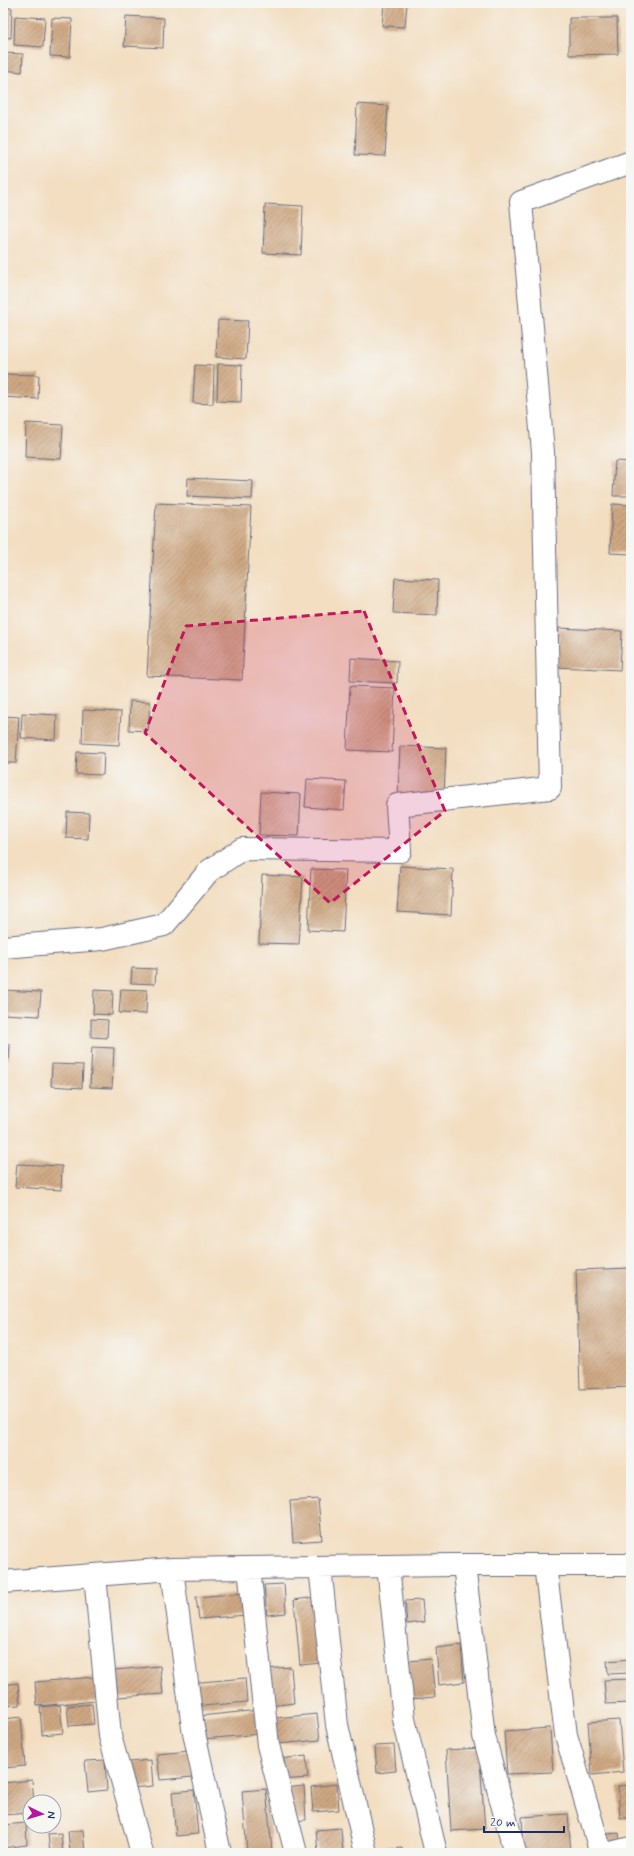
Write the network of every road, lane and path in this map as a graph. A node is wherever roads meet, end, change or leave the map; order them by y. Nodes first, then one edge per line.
1 (631, 162) edge
2 (3, 947) edge
3 (464, 1565) junction
4 (545, 1565) junction
5 (631, 1565) edge
6 (388, 1566) junction
7 (320, 1567) junction
8 (249, 1568) junction
9 (172, 1569) junction
10 (95, 1575) junction
11 (3, 1582) edge
12 (631, 1848) edge
13 (142, 1853) edge
14 (220, 1853) edge
15 (296, 1853) edge
16 (366, 1853) edge
17 (436, 1853) edge
18 (515, 1853) edge
19 (601, 1853) edge
20 (611, 1853) edge

1 - 2 street
3 - 4 street
3 - 6 street
3 - 18 street
4 - 5 street
4 - 19 street
6 - 7 street
6 - 17 street
7 - 8 street
7 - 16 street
8 - 9 street
8 - 15 street
9 - 10 street
9 - 14 street
10 - 11 street
10 - 13 street
12 - 20 street

